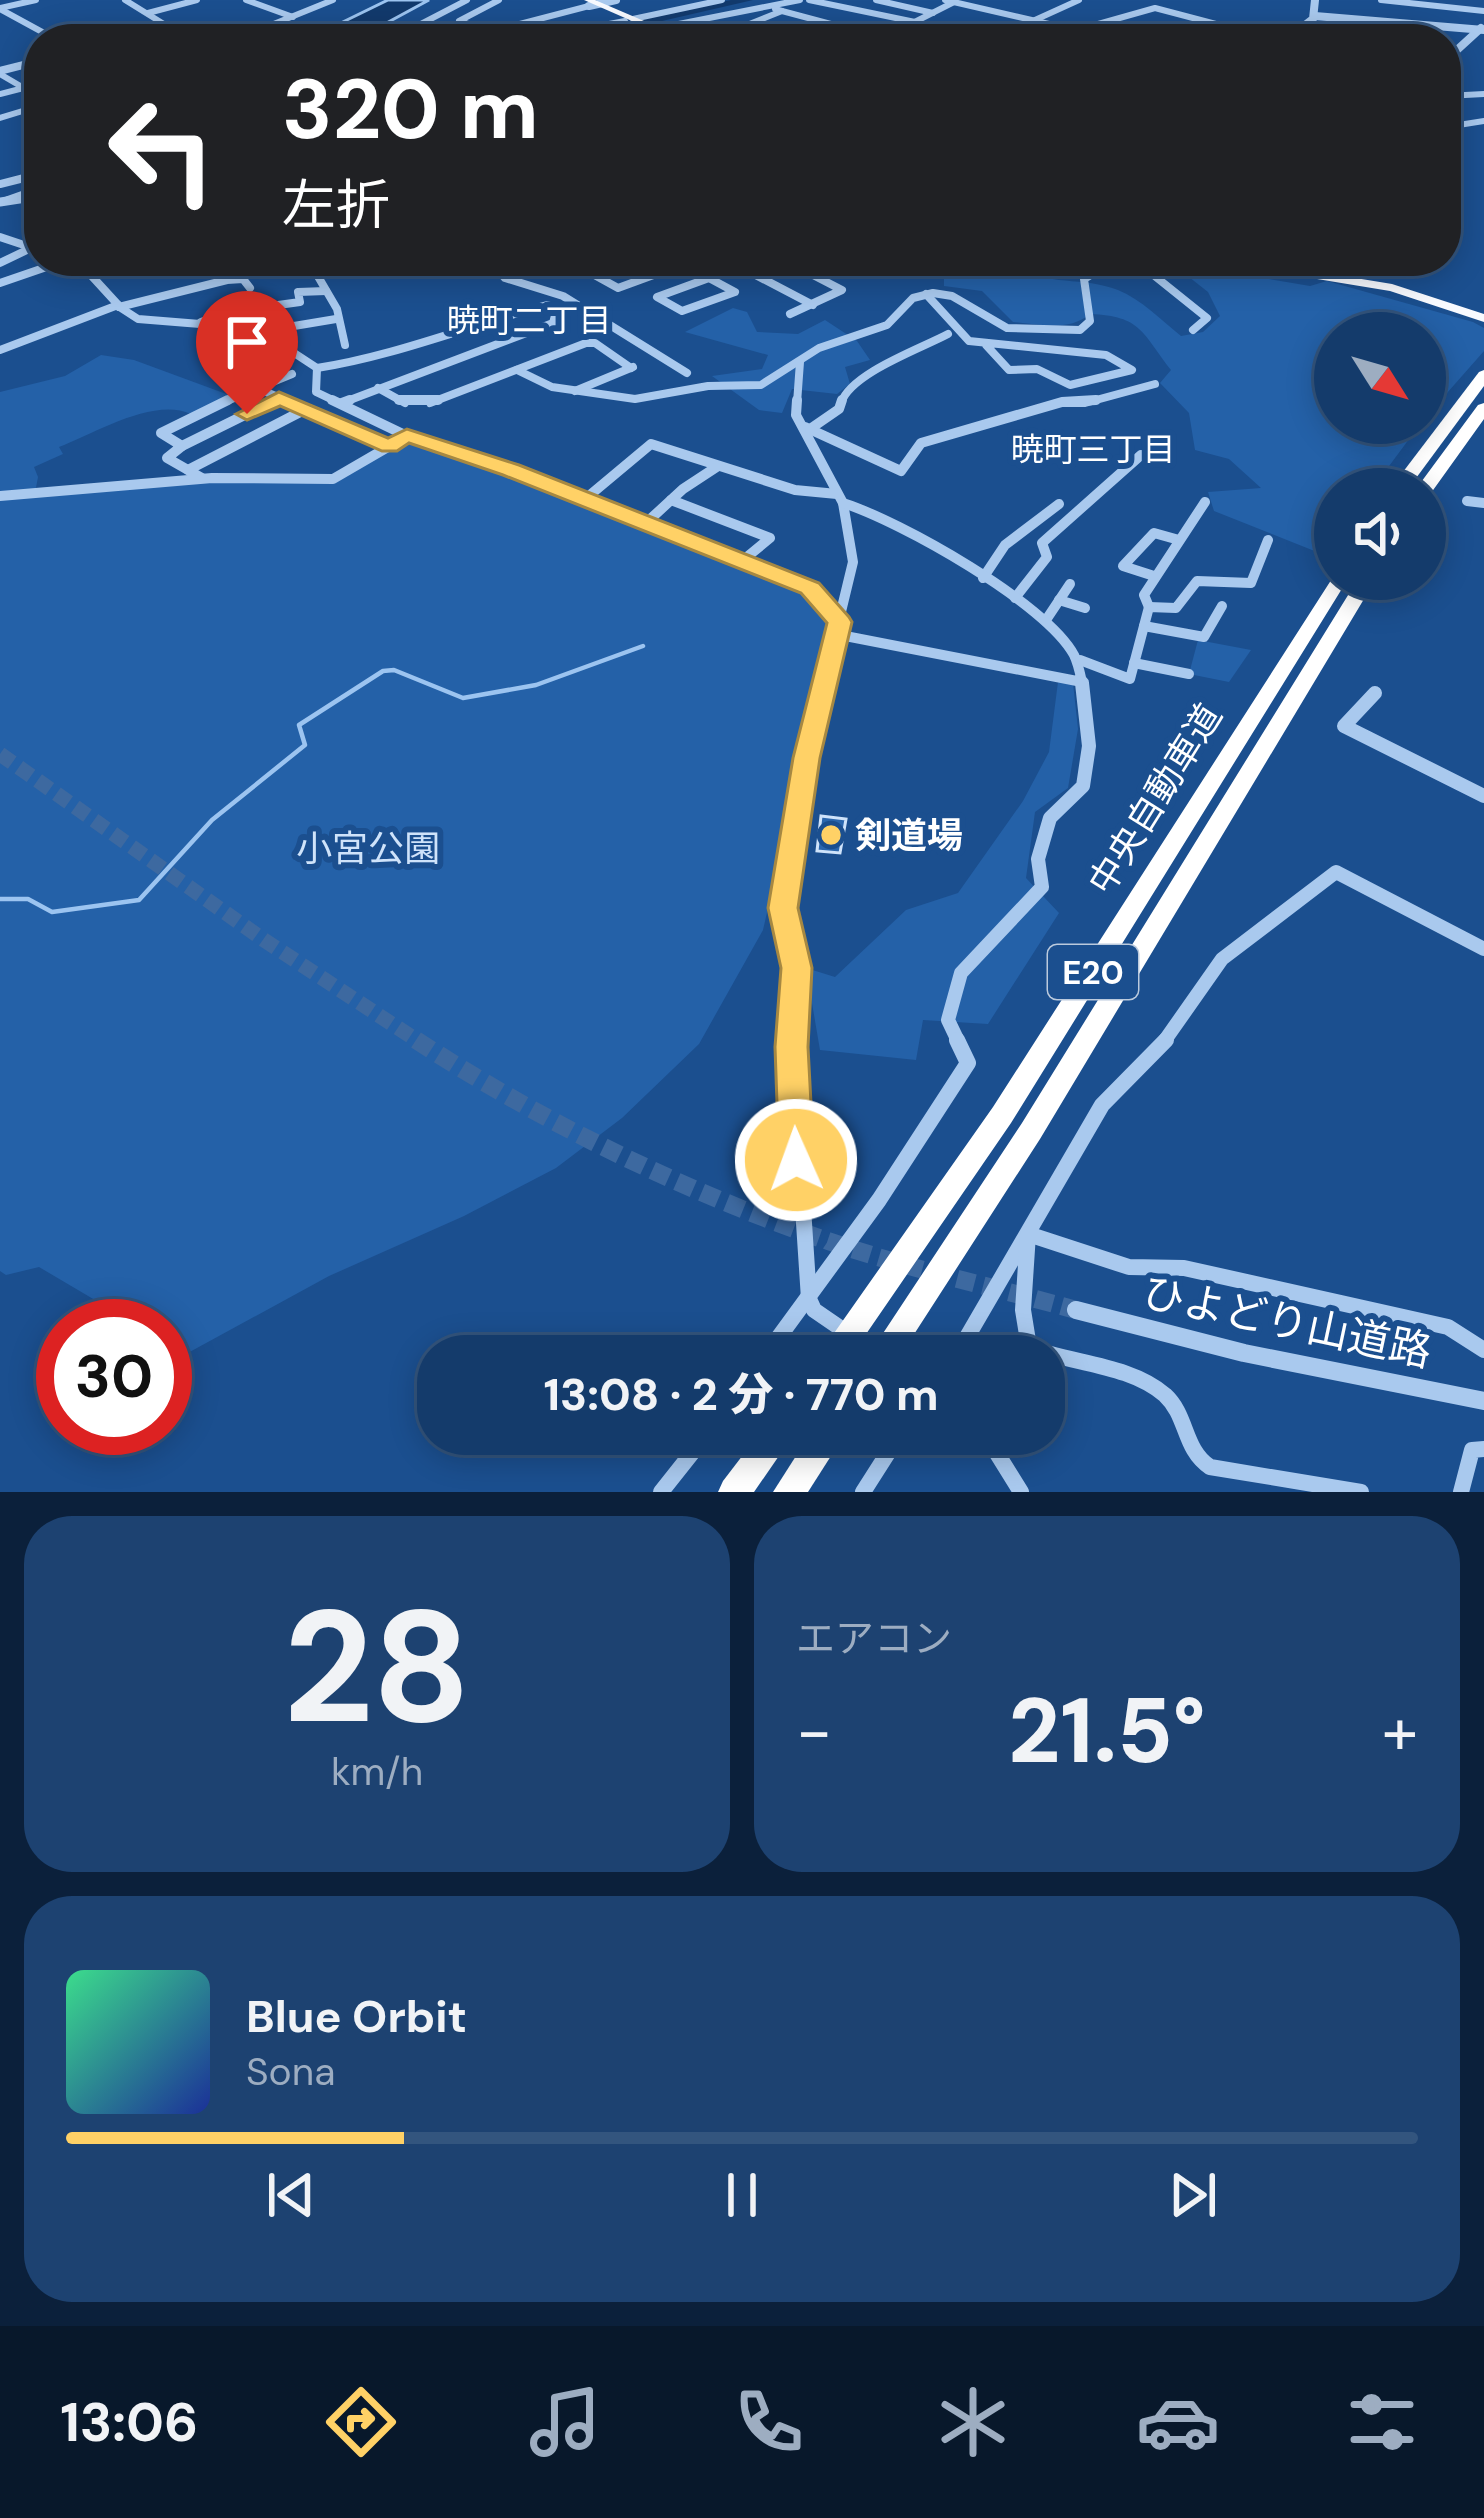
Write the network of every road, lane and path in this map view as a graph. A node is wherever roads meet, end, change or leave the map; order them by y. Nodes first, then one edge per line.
1 (36, 0) edge
2 (125, 0) edge
3 (197, 0) edge
4 (246, 0) edge
5 (333, 0) edge
6 (468, 0) edge
7 (500, 0) edge
8 (574, 0) edge
9 (616, 0) edge
10 (722, 0) edge
11 (805, 0) edge
12 (876, 0) edge
13 (945, 0) edge
14 (1079, 0) edge
15 (1315, 0) edge
16 (1381, 0) edge
17 (958, 1) edge
18 (488, 4) junction
19 (592, 4) edge
20 (760, 5) junction
21 (0, 9) edge
22 (449, 10) junction
23 (782, 11) junction
24 (1484, 11) edge
25 (148, 13) junction
26 (470, 13) junction
27 (933, 13) junction
28 (556, 15) junction
29 (878, 15) junction
30 (1315, 16) junction
31 (293, 17) junction
32 (811, 18) junction
33 (693, 19) junction
34 (1035, 20) junction
35 (915, 22) junction
36 (28, 24) edge
37 (164, 24) edge
38 (275, 24) edge
39 (426, 24) edge
40 (472, 24) edge
41 (494, 24) edge
42 (523, 24) edge
43 (572, 24) edge
44 (638, 24) edge
45 (643, 24) edge
46 (649, 24) edge
47 (704, 24) edge
48 (752, 24) edge
49 (797, 24) edge
50 (835, 24) edge
51 (870, 24) edge
52 (911, 24) edge
53 (1033, 24) edge
54 (1052, 24) edge
55 (1098, 24) edge
56 (1213, 24) edge
57 (1306, 24) edge
58 (1426, 24) edge
59 (0, 72) edge
60 (24, 88) joint
61 (0, 94) edge
62 (99, 276) edge
63 (318, 276) edge
64 (503, 276) edge
65 (597, 276) edge
66 (650, 276) edge
67 (706, 276) edge
68 (758, 276) edge
69 (815, 276) edge
70 (1087, 276) edge
71 (1155, 276) edge
72 (1337, 276) edge
73 (709, 278) junction
74 (250, 288) dead end
75 (326, 291) junction
76 (926, 294) junction
77 (813, 305) junction
78 (118, 306) junction
79 (790, 314) dead end
80 (1484, 315) edge
81 (336, 319) junction
82 (198, 323) junction
83 (1193, 330) dead end
84 (258, 332) dead end
85 (948, 334) dead end
86 (345, 345) dead end
87 (986, 345) junction
88 (0, 350) edge
89 (801, 358) junction
90 (317, 368) junction
91 (517, 370) junction
92 (687, 373) dead end
93 (292, 374) dead end
94 (1484, 375) edge
95 (1155, 384) dead end
96 (254, 387) junction
97 (378, 388) junction
98 (574, 392) junction
99 (279, 398) junction
100 (342, 403) junction
101 (1484, 408) edge
102 (305, 410) junction
103 (808, 428) junction
104 (407, 436) junction
105 (182, 446) junction
106 (390, 446) junction
107 (1142, 454) dead end
108 (718, 466) junction
109 (1415, 468) edge
110 (1441, 468) edge
111 (188, 470) junction
112 (202, 479) junction
113 (0, 496) edge
114 (840, 498) junction
115 (584, 500) junction
116 (671, 500) junction
117 (1467, 501) dead end
118 (1205, 502) dead end
119 (1484, 503) edge
120 (1059, 504) dead end
121 (646, 523) junction
122 (1179, 540) junction
123 (1268, 540) dead end
124 (742, 561) junction
125 (1154, 576) junction
126 (982, 578) junction
127 (1070, 584) dead end
128 (1015, 598) junction
129 (1059, 600) junction
130 (1326, 600) edge
131 (1354, 600) edge
132 (1222, 606) dead end
133 (1149, 607) junction
134 (1085, 608) dead end
135 (1046, 620) junction
136 (1144, 626) junction
137 (838, 628) junction
138 (1080, 660) junction
139 (1134, 663) junction
140 (1189, 674) dead end
141 (1082, 682) junction
142 (1375, 693) dead end
143 (1484, 796) edge
144 (1484, 949) edge
145 (1028, 1234) junction
146 (811, 1304) junction
147 (1076, 1310) tunnel mouth
148 (784, 1335) edge
149 (848, 1335) edge
150 (853, 1335) edge
151 (896, 1335) edge
152 (968, 1335) edge
153 (1484, 1350) edge
154 (1484, 1401) edge
155 (1484, 1449) edge
156 (690, 1455) edge
157 (762, 1455) edge
158 (815, 1455) edge
159 (887, 1455) edge
160 (998, 1455) edge
161 (661, 1492) edge
162 (734, 1492) edge
163 (789, 1492) edge
164 (863, 1492) edge
165 (1021, 1492) edge
166 (1361, 1492) edge
167 (1461, 1492) edge

1 - 21 street
2 - 25 street
3 - 25 street
4 - 31 street
5 - 31 street
6 - 18 street
6 - 22 street
7 - 18 street
8 - 19 highway
9 - 19 street
10 - 45 street
11 - 20 street
11 - 29 street
12 - 27 street
13 - 17 street
14 - 34 street
15 - 30 street
16 - 24 street
17 - 27 street
17 - 34 street
18 - 26 street
19 - 28 street
19 - 44 highway
20 - 23 street
20 - 33 street
21 - 36 street
22 - 26 street
22 - 39 street
23 - 32 street
23 - 48 street
25 - 37 street
26 - 40 street
27 - 35 street
28 - 41 street
28 - 42 street
28 - 43 street
29 - 35 street
29 - 51 street
30 - 57 street
30 - 58 street
31 - 38 street
32 - 49 street
32 - 50 street
33 - 46 street
33 - 47 street
34 - 53 street
34 - 54 street
35 - 52 street
55 - 56 street
59 - 60 street
60 - 61 street
62 - 78 street
63 - 75 street
64 - 92 street
65 - 66 street
67 - 73 street
68 - 77 street
69 - 77 street
70 - 76 street
71 - 83 street
72 - 80 highway
73 - 73 street
74 - 78 street
75 - 81 street
75 - 82 street
76 - 87 street
76 - 89 street
77 - 79 street
78 - 82 street
78 - 88 street
81 - 84 street
81 - 86 street
82 - 90 street
85 - 103 street
87 - 87 street
89 - 98 street
89 - 103 street
90 - 97 street
90 - 100 street
91 - 97 street
91 - 98 street
91 - 98 street
93 - 96 street
94 - 109 highway
95 - 103 street
96 - 99 street
96 - 105 street
97 - 100 street
99 - 102 street
99 - 105 street
100 - 104 street
101 - 110 highway
102 - 106 street
102 - 111 street
103 - 114 street
104 - 106 street
104 - 115 street
105 - 111 street
106 - 112 street
107 - 128 street
108 - 114 street
108 - 115 street
108 - 116 street
111 - 112 street
112 - 113 street
114 - 126 street
114 - 137 street
115 - 121 street
116 - 121 street
116 - 124 street
117 - 119 street
118 - 122 street
120 - 126 street
121 - 124 street
122 - 125 street
122 - 125 street
123 - 133 street
124 - 137 street
125 - 133 street
126 - 128 street
127 - 129 street
128 - 135 street
129 - 134 street
129 - 135 street
130 - 149 highway, 中央自動車道 / E20
131 - 151 highway, 中央自動車道 / E20
132 - 136 street
133 - 136 street
135 - 138 street
136 - 139 street
137 - 141 street
137 - 146 street
138 - 139 street
138 - 141 street
139 - 140 street
141 - 146 street
142 - 143 street
144 - 145 street
145 - 152 street
145 - 153 street
145 - 166 street
146 - 148 street
146 - 150 street
147 - 154 street, ひよどり山道路
155 - 167 street
156 - 161 street
157 - 162 highway
158 - 163 highway
159 - 164 street
160 - 165 street

